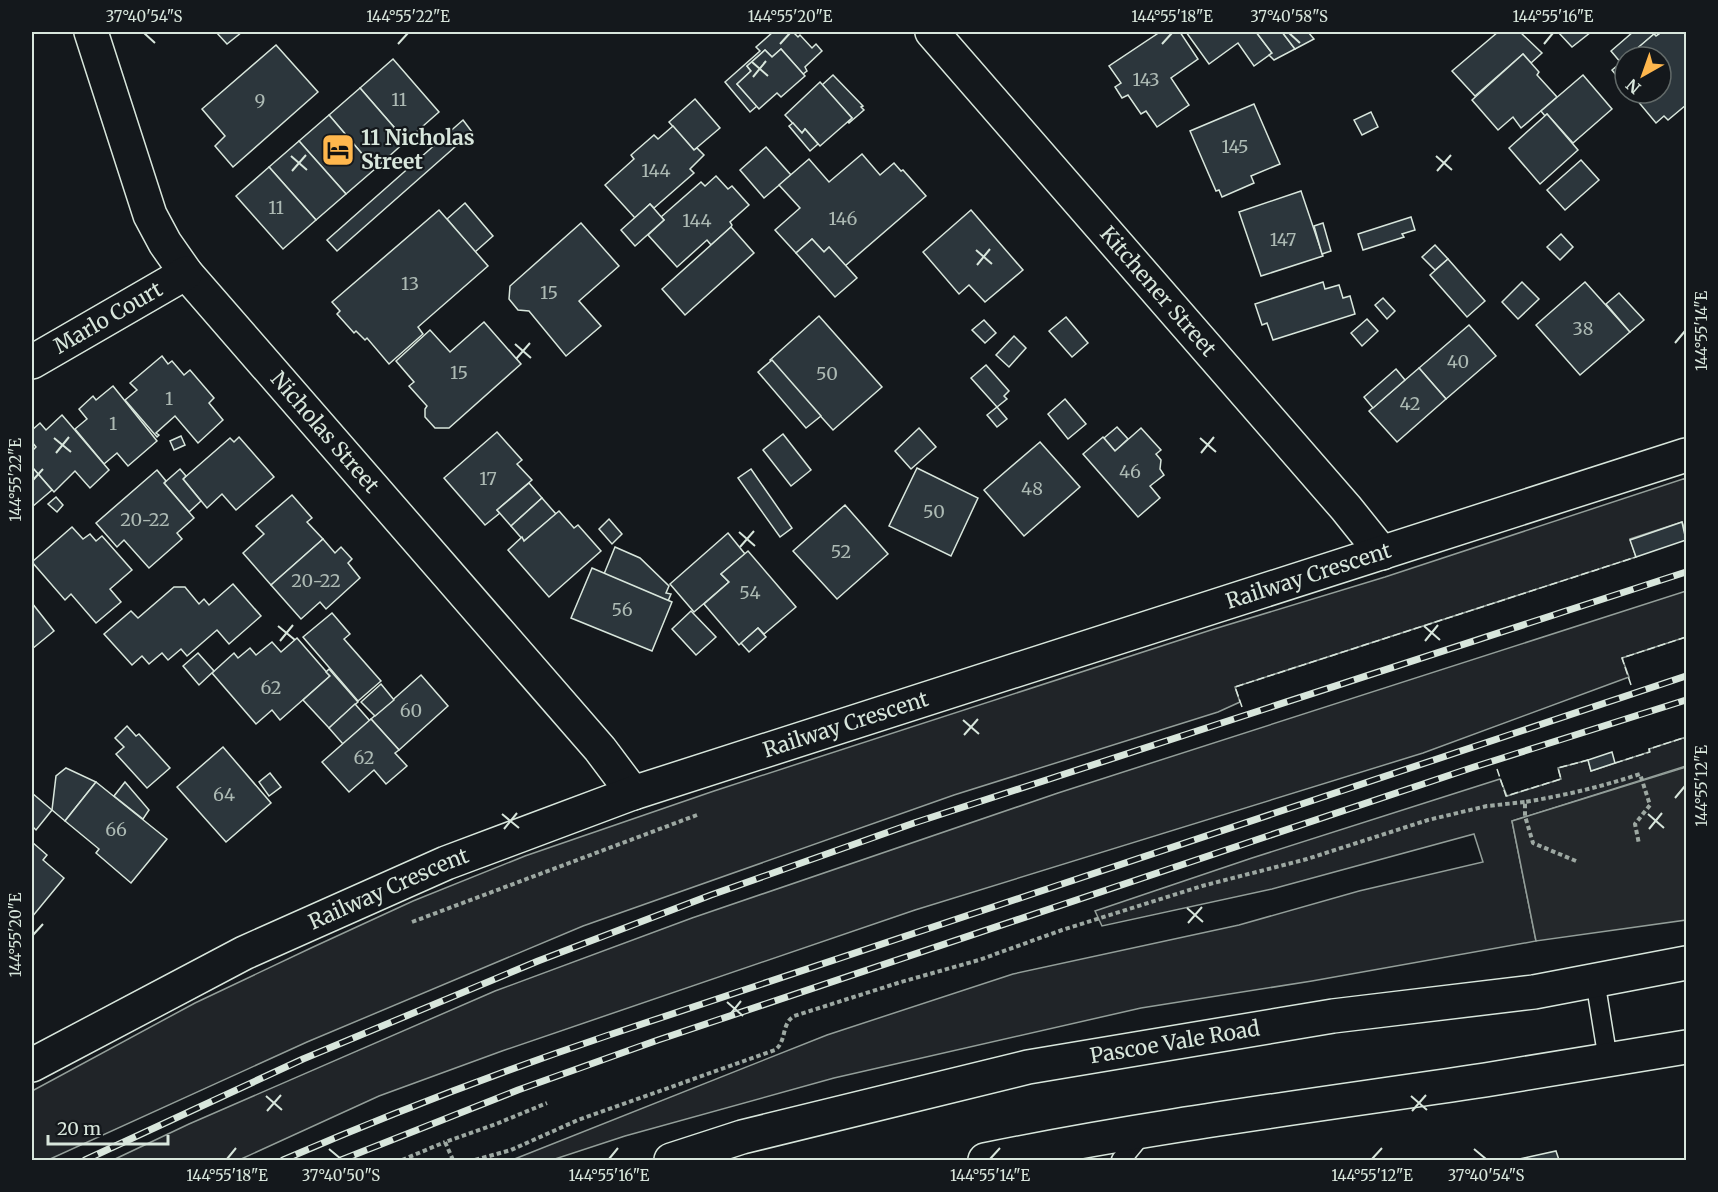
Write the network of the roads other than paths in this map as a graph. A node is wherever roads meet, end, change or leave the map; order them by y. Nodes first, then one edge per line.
1 (91, 32) edge
2 (932, 32) edge
3 (186, 273) junction
4 (32, 362) edge
5 (1686, 455) edge
6 (1382, 553) junction
7 (633, 793) junction
8 (1686, 963) edge
9 (1595, 980) junction
10 (1686, 1047) edge
11 (1608, 1060) junction
12 (32, 1065) edge
13 (1145, 1131) junction
14 (671, 1161) edge
15 (985, 1161) edge
16 (1121, 1161) edge

1 - 3 street, Nicholas Street
2 - 6 street, Kitchener Street
3 - 4 street, Marlo Court
3 - 7 street, Nicholas Street
5 - 6 street, Railway Crescent
6 - 7 street, Railway Crescent
7 - 12 street, Railway Crescent
8 - 9 street, Pascoe Vale Road
9 - 11 lane
9 - 14 street, Pascoe Vale Road
10 - 11 street
11 - 13 street
13 - 15 street
13 - 16 lane

